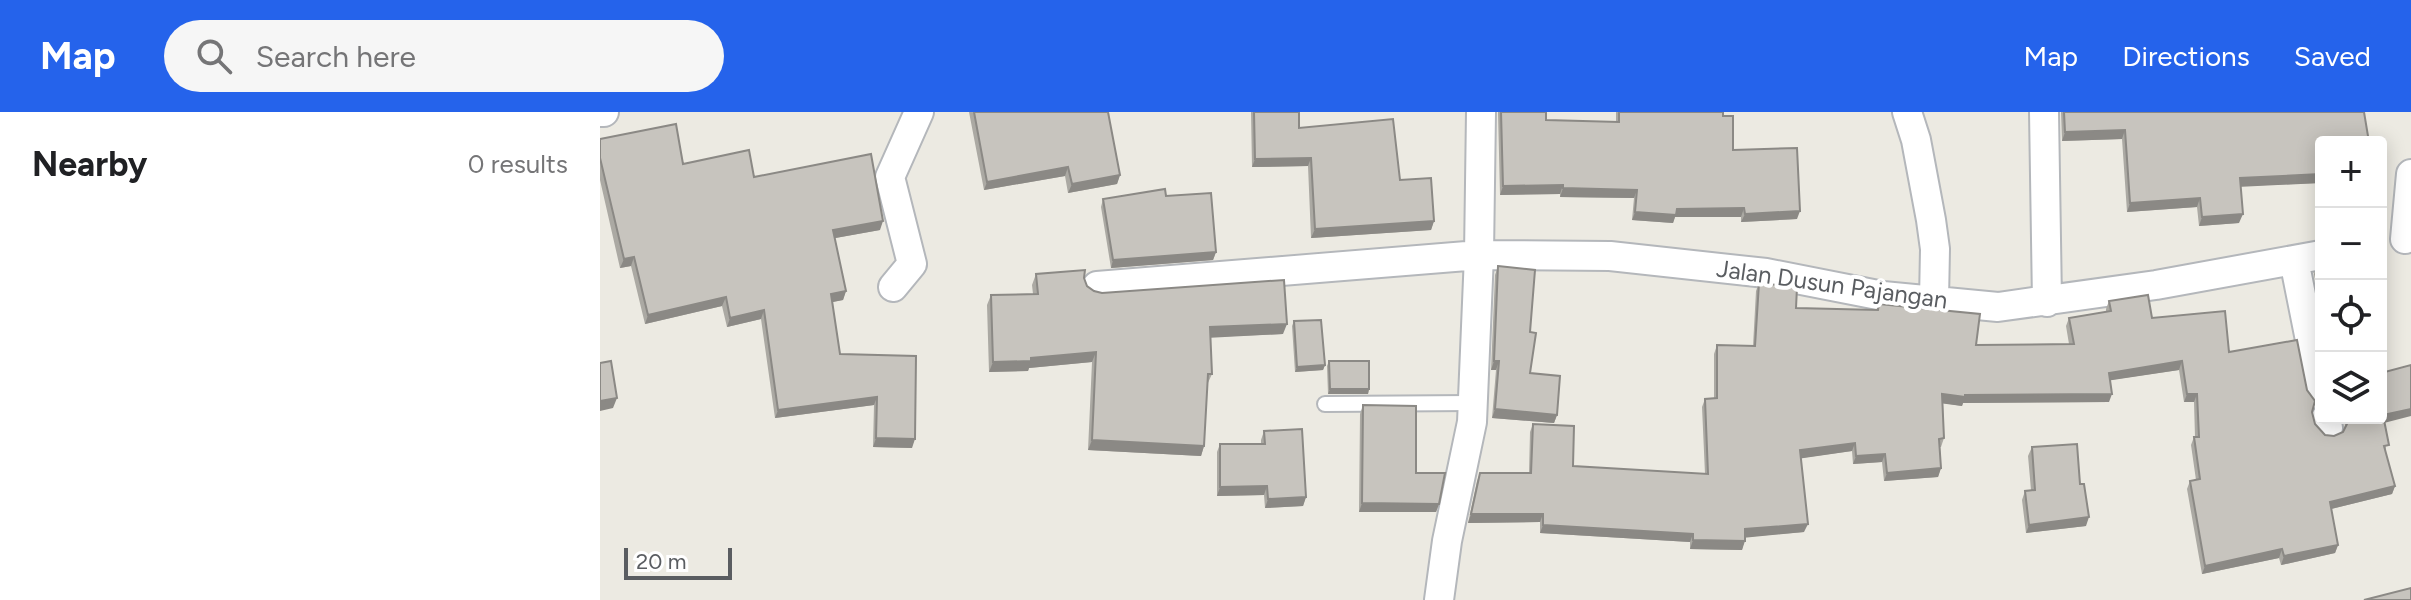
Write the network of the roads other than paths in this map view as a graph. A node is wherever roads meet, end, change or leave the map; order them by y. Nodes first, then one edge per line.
1 (919, 112) edge
2 (1907, 112) edge
3 (2044, 112) edge
4 (1477, 113) edge
5 (2411, 174) edge
6 (2399, 240) edge
7 (1479, 255) junction
8 (2307, 257) edge
9 (1097, 286) dead end
10 (893, 287) dead end
11 (1934, 300) junction
12 (2047, 302) junction
13 (2317, 352) edge
14 (1472, 403) junction
15 (1325, 404) dead end
16 (1439, 600) edge

1 - 10 street
2 - 11 street
3 - 12 street
4 - 7 street
5 - 6 street
7 - 9 street, Jalan Dusun Pajangan
7 - 11 street, Jalan Dusun Pajangan
7 - 14 street
8 - 12 street, Jalan Dusun Pajangan
8 - 13 street
11 - 12 street, Jalan Dusun Pajangan
14 - 15 lane
14 - 16 street

